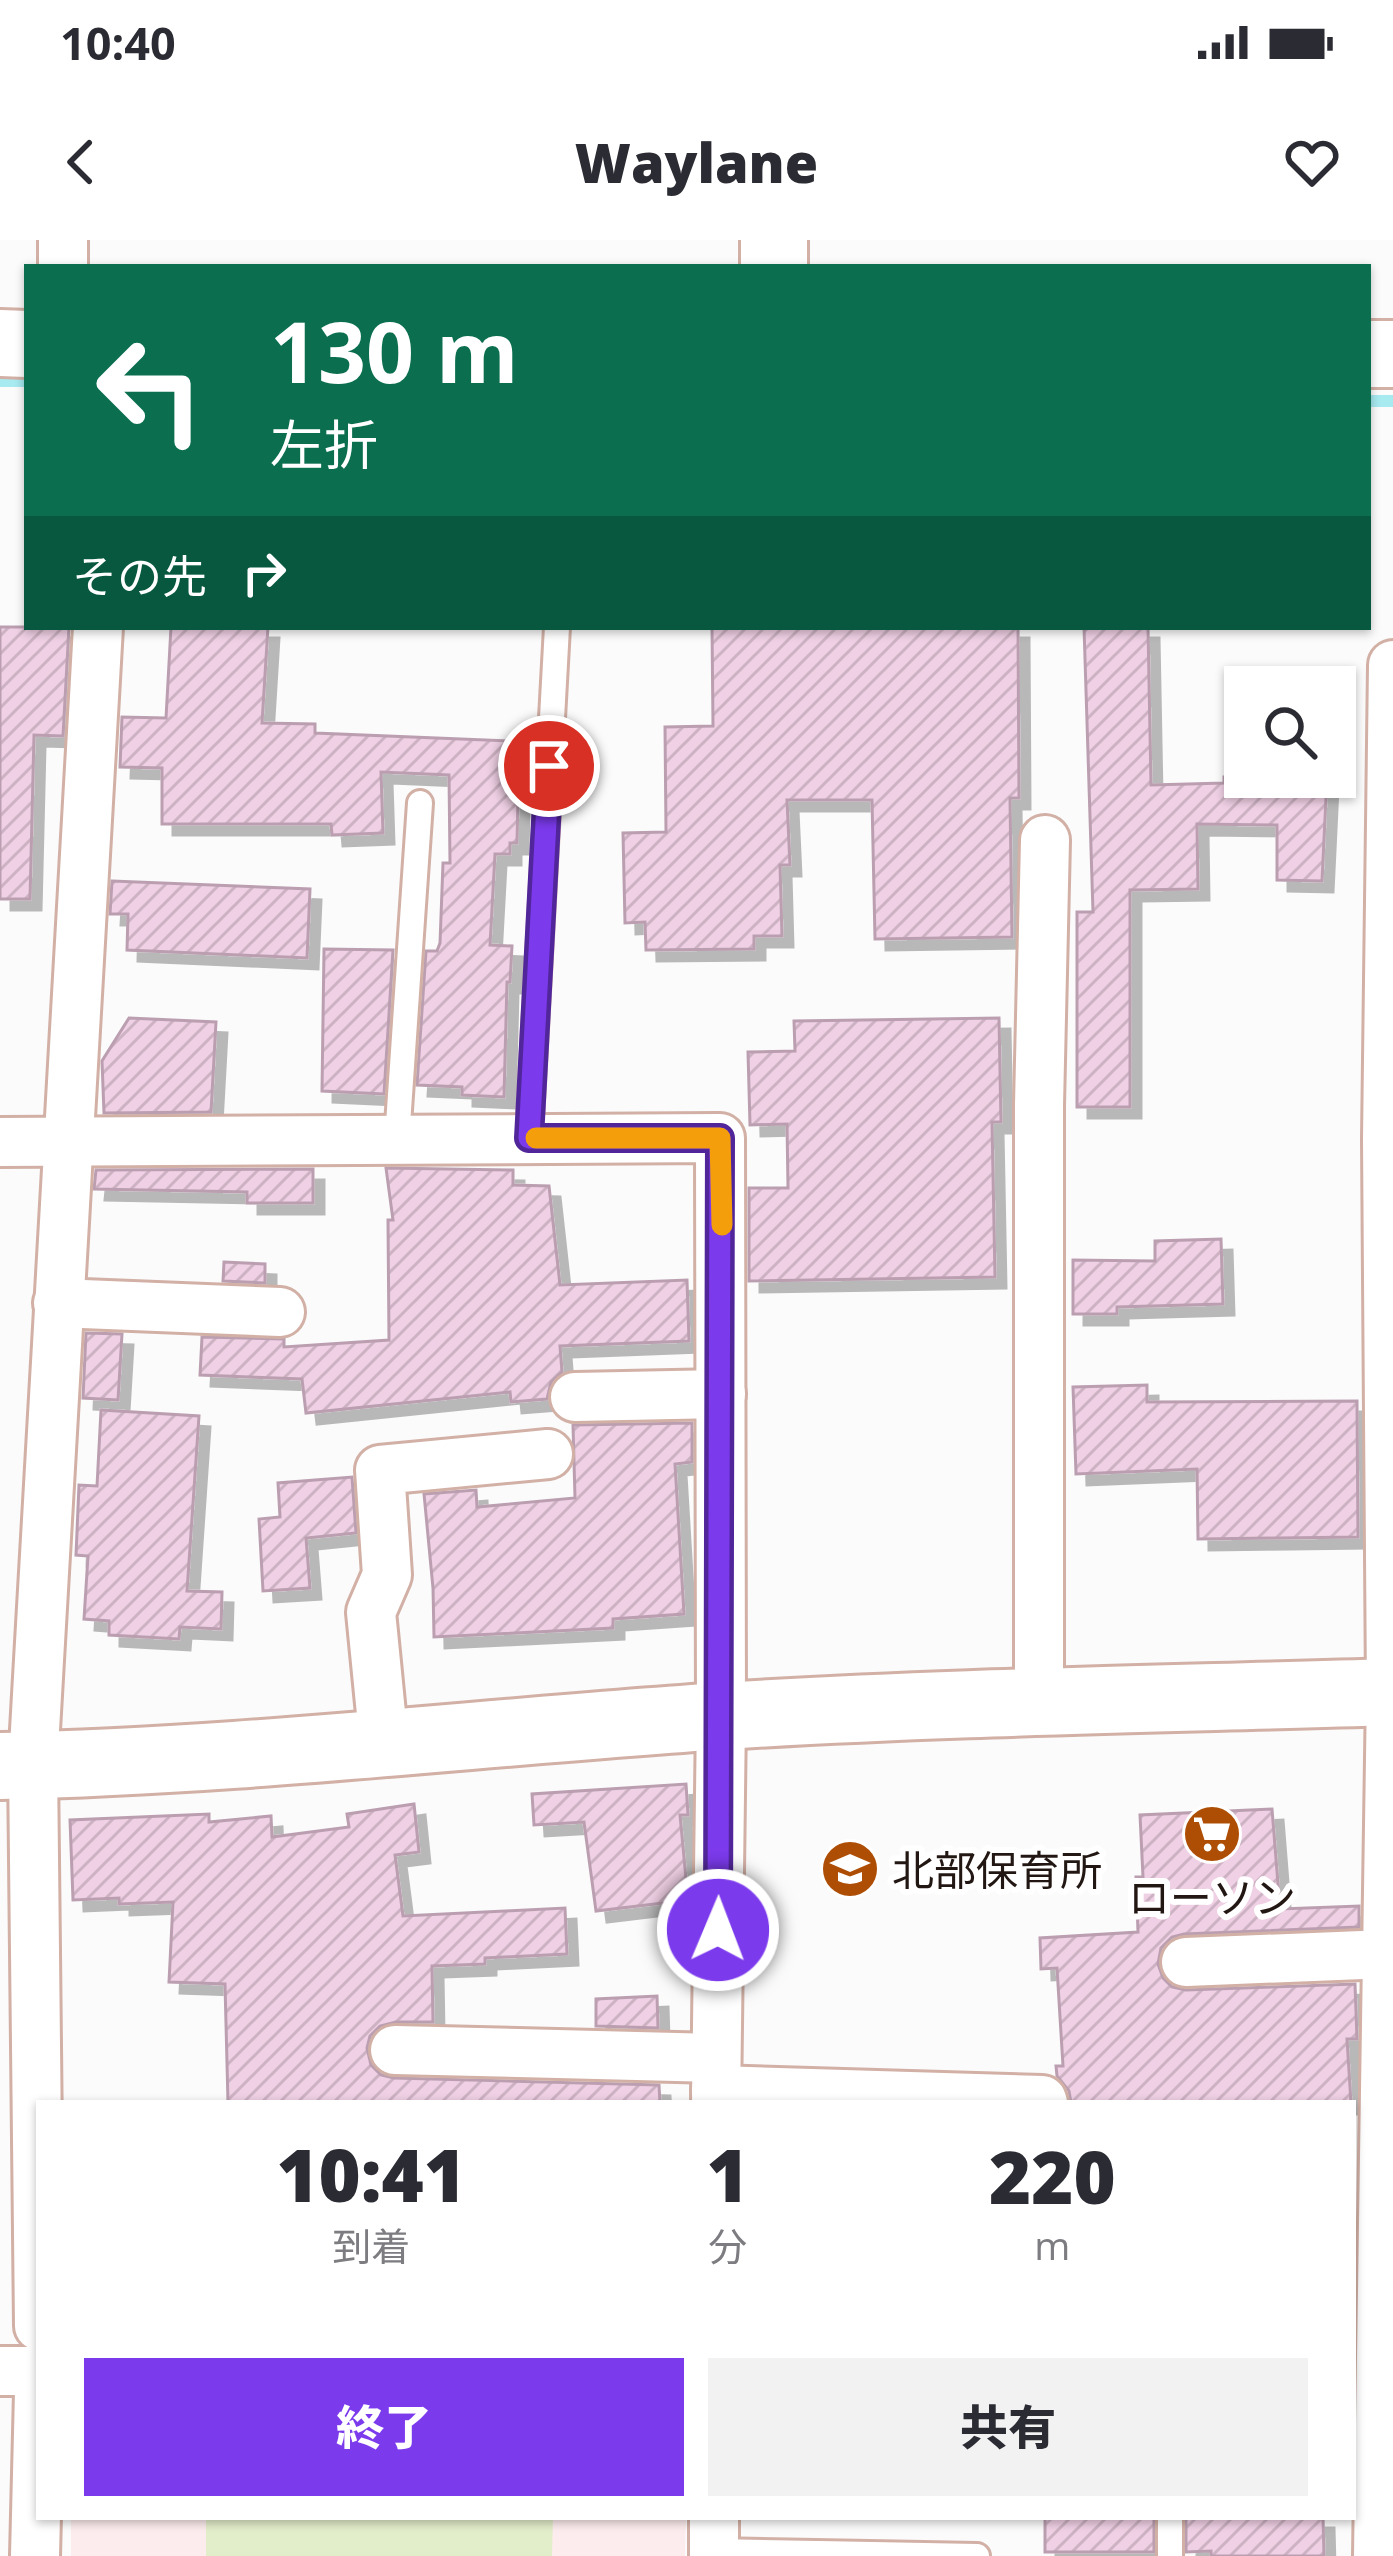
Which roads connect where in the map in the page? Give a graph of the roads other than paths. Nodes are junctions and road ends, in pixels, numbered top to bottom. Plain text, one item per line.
1 (98, 630) edge
2 (556, 630) edge
3 (1393, 664) edge
4 (1392, 754) edge
5 (420, 802) dead end
6 (1045, 840) dead end
7 (529, 1138) junction
8 (397, 1139) junction
9 (1390, 1139) edge
10 (68, 1140) junction
11 (0, 1142) edge
12 (58, 1303) junction
13 (280, 1312) dead end
14 (721, 1394) junction
15 (575, 1397) dead end
16 (548, 1454) dead end
17 (1392, 1692) edge
18 (1040, 1700) junction
19 (721, 1717) junction
20 (384, 1744) junction
21 (16, 1766) edge
22 (1388, 1954) junction
23 (1186, 1961) dead end
24 (395, 2050) dead end
25 (716, 2084) edge
26 (1042, 2100) edge
27 (1377, 2151) edge
28 (36, 2253) edge
29 (0, 2371) edge
30 (36, 2371) edge
31 (1367, 2390) edge
32 (36, 2515) edge
33 (1170, 2520) edge
34 (714, 2541) edge
35 (35, 2556) edge
36 (977, 2556) edge
37 (1170, 2556) edge
38 (1378, 2556) edge

1 - 10 street
2 - 7 lane
3 - 4 street
4 - 9 street
5 - 8 lane
6 - 18 street
7 - 8 street
7 - 14 street
8 - 10 street
9 - 17 street
10 - 11 street
10 - 12 street
12 - 13 street
12 - 21 street
14 - 15 street
14 - 19 street
16 - 20 street
17 - 18 street
17 - 22 street
18 - 19 street
19 - 20 street
19 - 25 street
20 - 21 street
21 - 28 street
22 - 23 street
22 - 27 street
24 - 25 street
25 - 26 street
27 - 31 street
29 - 30 street
31 - 38 street
32 - 35 street
33 - 37 lane
34 - 36 lane

